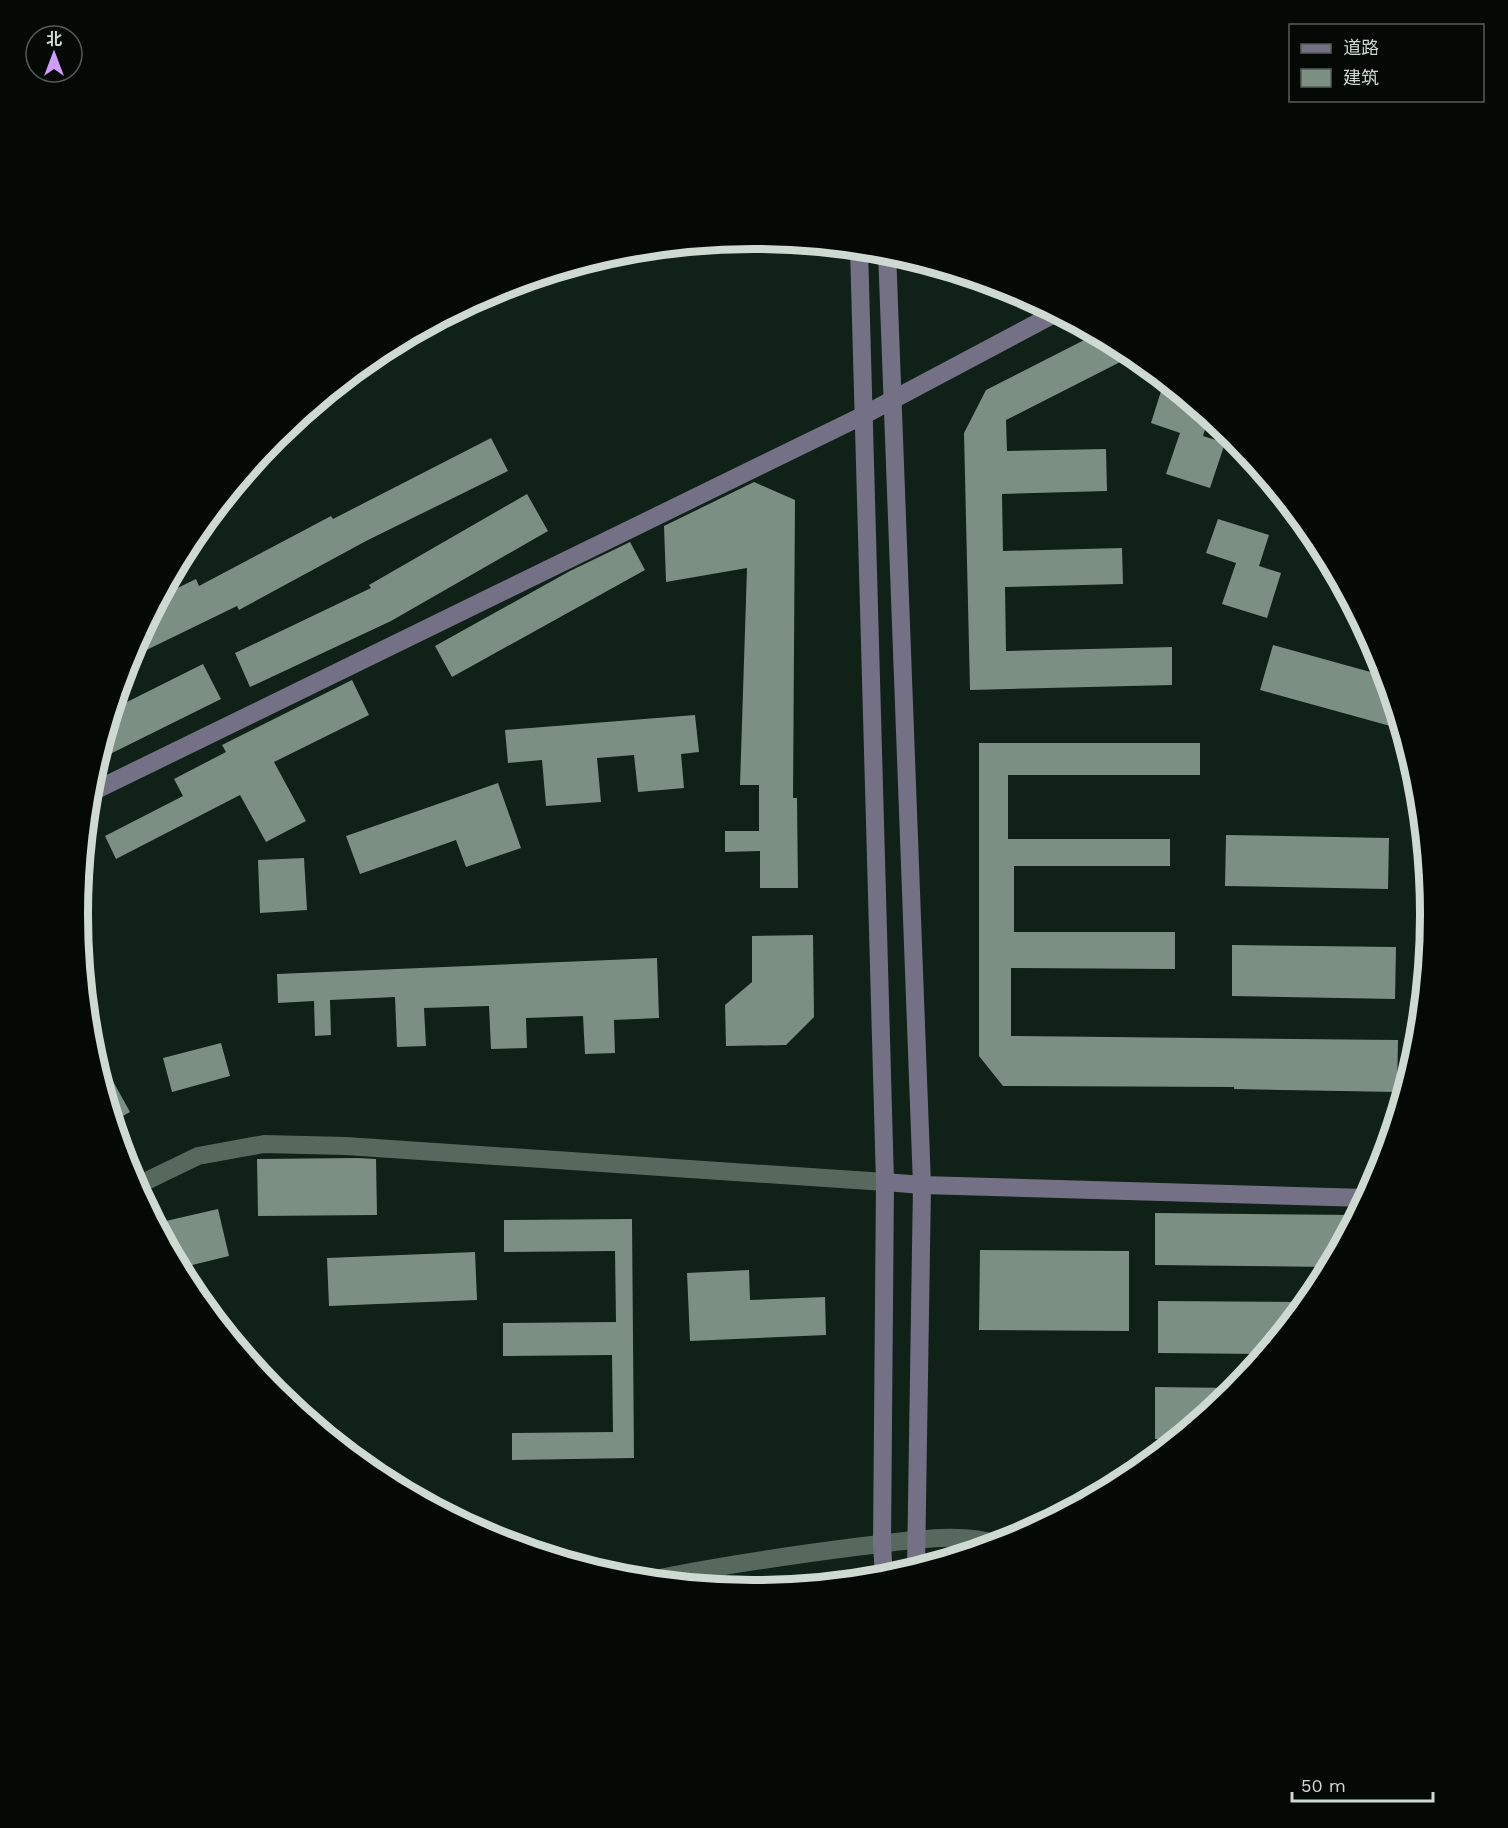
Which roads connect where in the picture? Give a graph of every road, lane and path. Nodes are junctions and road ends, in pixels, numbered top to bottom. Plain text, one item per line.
1 (859, 257) edge
2 (887, 262) edge
3 (1048, 317) edge
4 (892, 399) junction
5 (864, 415) junction
6 (100, 788) edge
7 (145, 1182) edge
8 (885, 1182) junction
9 (922, 1185) junction
10 (1356, 1198) edge
11 (917, 1539) junction
12 (979, 1540) edge
13 (882, 1544) junction
14 (916, 1559) edge
15 (883, 1567) edge
16 (674, 1575) edge

1 - 5 main road
2 - 4 main road
3 - 4 main road
4 - 5 main road
4 - 9 main road
5 - 6 main road
5 - 8 main road
7 - 8 street
8 - 9 main road
8 - 13 main road
9 - 10 main road
9 - 11 main road
11 - 12 street
11 - 13 street
11 - 14 main road
13 - 15 main road
13 - 16 street

